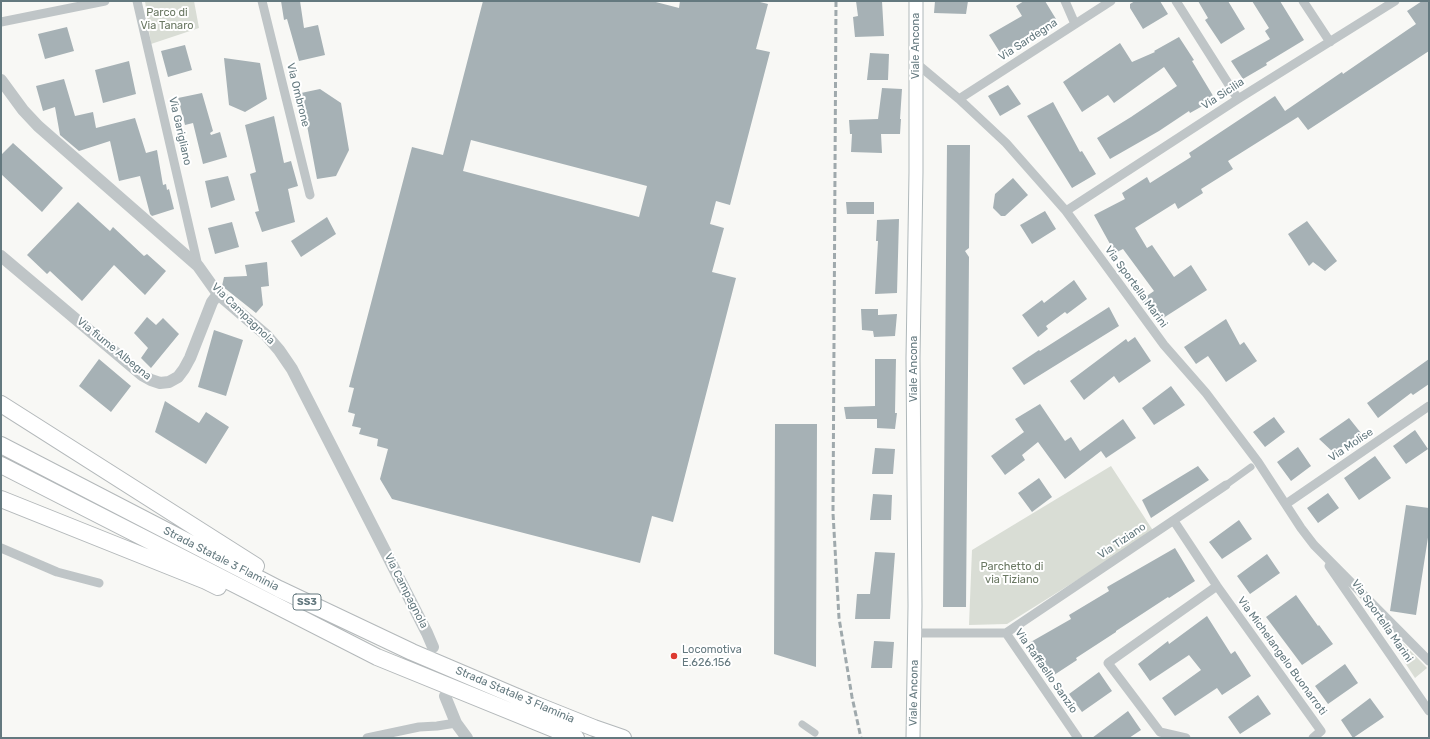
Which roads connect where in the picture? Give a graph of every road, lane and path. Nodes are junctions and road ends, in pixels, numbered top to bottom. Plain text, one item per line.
1 (105, 1) edge
2 (137, 1) edge
3 (262, 1) edge
4 (916, 1) edge
5 (1065, 1) edge
6 (1111, 1) edge
7 (1176, 1) edge
8 (1303, 1) edge
9 (1395, 1) edge
10 (1, 22) edge
11 (1075, 24) junction
12 (1330, 42) junction
13 (916, 62) junction
14 (1, 80) edge
15 (958, 99) junction
16 (1238, 99) junction
17 (310, 195) dead end
18 (1066, 211) junction
19 (1, 256) edge
20 (198, 266) junction
21 (218, 294) junction
22 (1, 404) edge
23 (1429, 406) edge
24 (1, 444) edge
25 (1, 465) edge
26 (1251, 467) dead end
27 (1226, 485) joint
28 (1, 499) edge
29 (1286, 504) junction
30 (1174, 521) junction
31 (1314, 545) junction
32 (1, 548) edge
33 (99, 583) dead end
34 (1217, 586) junction
35 (368, 631) junction
36 (914, 633) junction
37 (1006, 633) junction
38 (433, 647) dead end
39 (377, 657) junction
40 (1429, 662) edge
41 (445, 696) dead end
42 (1429, 711) edge
43 (456, 723) junction
44 (802, 724) dead end
45 (815, 733) dead end
46 (367, 738) edge
47 (467, 738) edge
48 (576, 738) edge
49 (623, 738) edge
50 (913, 738) edge
51 (1078, 738) edge
52 (1186, 738) edge
53 (1313, 738) edge

1 - 10 street
2 - 20 street, Via Garigliano
3 - 17 street, Via Ombrone
4 - 13 main road, Viale Ancona
5 - 11 street
6 - 11 street, Via Sardegna
7 - 16 street
8 - 12 street
9 - 12 street, Via Sicilia
11 - 15 street, Via Sardegna
12 - 16 street, Via Sicilia
13 - 15 street, Via Sportella Marini
13 - 36 main road, Viale Ancona
14 - 20 street, Via Campagnola
15 - 18 street, Via Sportella Marini
16 - 18 street, Via Sicilia
18 - 29 street, Via Sportella Marini
19 - 21 street, Via fiume Albegna
20 - 21 street, Via Campagnola
21 - 38 street, Via Campagnola
22 - 35 highway
23 - 29 street, Via Molise
24 - 35 highway, Strada Statale 3 Flaminia / SS3
25 - 39 highway, Strada Statale 3 Flaminia / SS3
26 - 27 street, Via Tiziano
27 - 30 street, Via Tiziano
28 - 39 highway
29 - 31 street, Via Sportella Marini
30 - 34 street, Via Michelangelo Buonarroti
30 - 37 street, Via Tiziano
31 - 40 street, Via Sportella Marini
31 - 42 street, Via Sportella Marini
32 - 33 street
34 - 52 street
34 - 53 street, Via Michelangelo Buonarroti
35 - 49 highway, Strada Statale 3 Flaminia / SS3
36 - 37 street, Via Raffaello Sanzio
36 - 50 main road, Viale Ancona
37 - 51 street, Via Raffaello Sanzio
39 - 48 highway, Strada Statale 3 Flaminia / SS3
41 - 43 street
43 - 46 street
43 - 47 street
44 - 45 street

